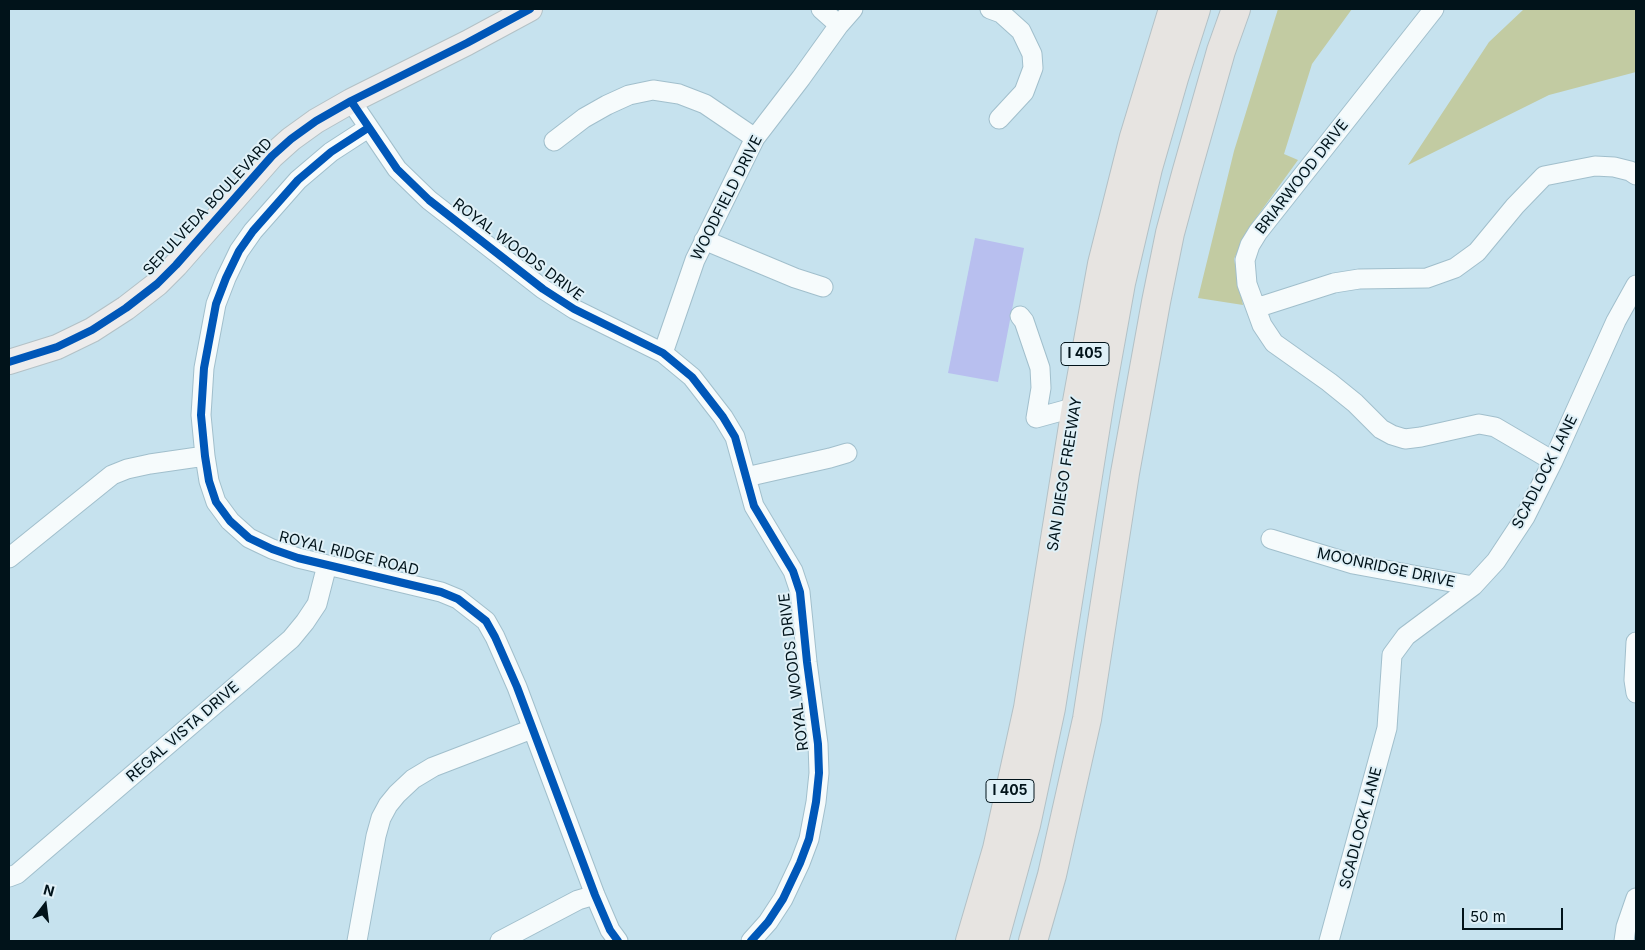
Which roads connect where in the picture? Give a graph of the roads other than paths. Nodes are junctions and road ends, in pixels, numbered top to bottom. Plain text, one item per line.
1 (530, 9) edge
2 (821, 9) edge
3 (853, 9) edge
4 (990, 9) edge
5 (1163, 9) edge
6 (1173, 9) edge
7 (1196, 9) edge
8 (1218, 9) edge
9 (1236, 9) edge
10 (1434, 9) edge
11 (839, 25) junction
12 (1152, 74) junction
13 (351, 101) junction
14 (999, 119) dead end
15 (368, 128) junction
16 (755, 138) junction
17 (554, 141) dead end
18 (1636, 175) edge
19 (704, 240) junction
20 (1636, 285) edge
21 (823, 287) dead end
22 (1256, 308) junction
23 (1020, 316) dead end
24 (663, 353) junction
25 (9, 362) edge
26 (1141, 383) junction
27 (1076, 407) junction
28 (848, 453) dead end
29 (205, 456) junction
30 (1553, 461) junction
31 (746, 477) junction
32 (1271, 540) dead end
33 (9, 558) edge
34 (327, 565) junction
35 (1473, 586) junction
36 (1636, 642) edge
37 (1636, 693) edge
38 (532, 729) junction
39 (9, 877) edge
40 (595, 895) junction
41 (1636, 898) edge
42 (357, 941) edge
43 (500, 941) edge
44 (618, 941) edge
45 (751, 941) edge
46 (970, 941) edge
47 (994, 941) edge
48 (1033, 941) edge
49 (1329, 941) edge
50 (1624, 941) edge

1 - 13 main road, SEPULVEDA BOULEVARD
2 - 11 street
3 - 11 street, WOODFIELD DRIVE
4 - 14 street
5 - 12 highway
6 - 12 highway, SAN DIEGO FREEWAY / I 405
7 - 47 highway
8 - 26 highway
9 - 26 highway
10 - 22 street, BRIARWOOD DRIVE
11 - 16 street, WOODFIELD DRIVE
12 - 27 highway, SAN DIEGO FREEWAY / I 405
13 - 15 street, ROYAL WOODS DRIVE
13 - 25 main road, SEPULVEDA BOULEVARD
15 - 24 street, ROYAL WOODS DRIVE
15 - 29 street, ROYAL RIDGE ROAD
16 - 17 street
16 - 19 street, WOODFIELD DRIVE
18 - 22 street
19 - 21 street
19 - 24 street, WOODFIELD DRIVE
20 - 30 street, SCADLOCK LANE
22 - 30 street, BRIARWOOD DRIVE
23 - 27 street
24 - 31 street, ROYAL WOODS DRIVE
26 - 48 highway
27 - 46 highway, SAN DIEGO FREEWAY / I 405
28 - 31 street
29 - 33 street
29 - 34 street, ROYAL RIDGE ROAD
30 - 35 street, SCADLOCK LANE
31 - 45 street, ROYAL WOODS DRIVE
32 - 35 street, MOONRIDGE DRIVE
34 - 38 street, ROYAL RIDGE ROAD
34 - 39 street, REGAL VISTA DRIVE
35 - 49 street, SCADLOCK LANE
36 - 37 street
38 - 40 street, ROYAL RIDGE ROAD
38 - 42 street
40 - 43 street
40 - 44 street, ROYAL RIDGE ROAD
41 - 50 street

